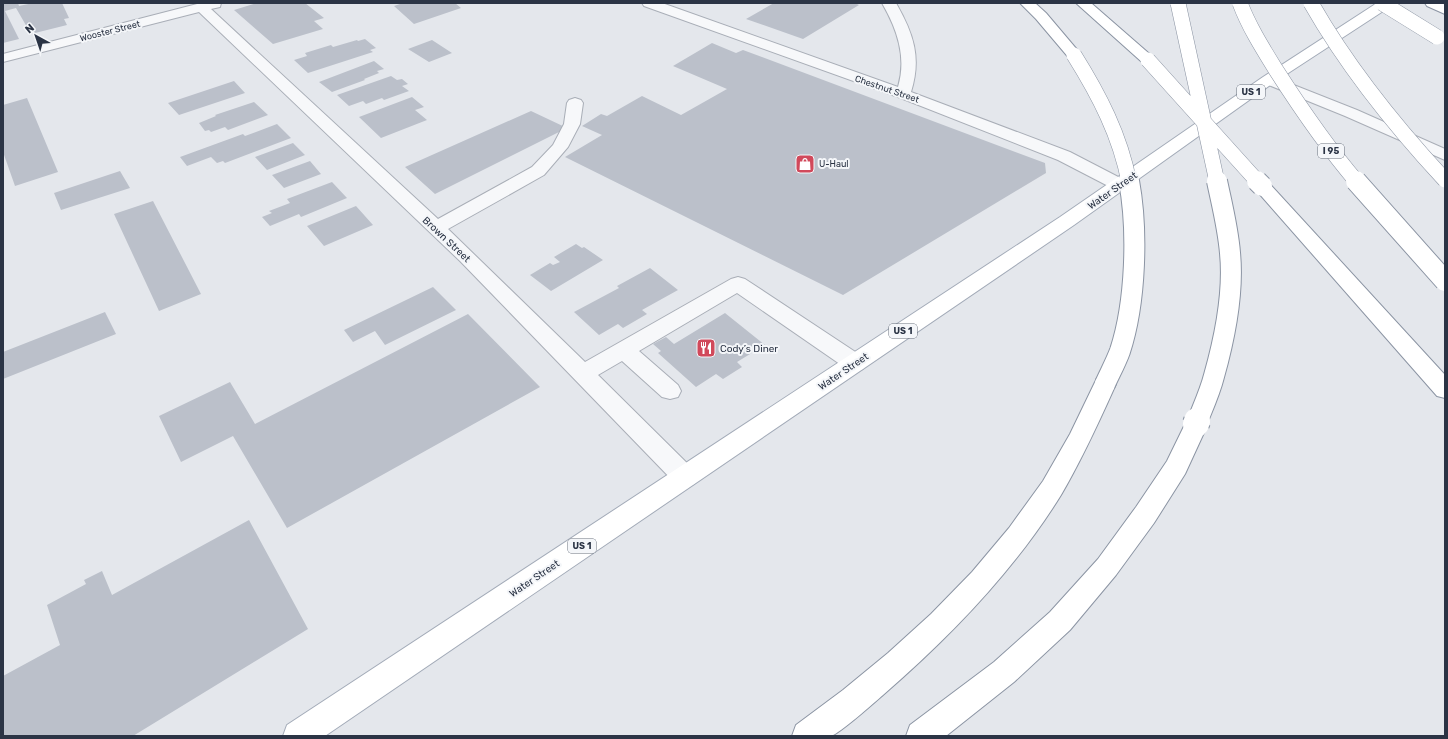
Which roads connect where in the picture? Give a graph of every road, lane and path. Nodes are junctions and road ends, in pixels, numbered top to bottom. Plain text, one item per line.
1 (649, 3) edge
2 (890, 3) edge
3 (1027, 3) edge
4 (1083, 3) edge
5 (1178, 3) edge
6 (1240, 3) edge
7 (1311, 3) edge
8 (1382, 3) edge
9 (1386, 3) edge
10 (1432, 3) edge
11 (209, 5) edge
12 (1445, 10) edge
13 (1441, 40) edge
14 (3, 58) edge
15 (1268, 80) junction
16 (903, 94) junction
17 (575, 103) dead end
18 (1445, 155) edge
19 (1445, 180) edge
20 (1120, 185) junction
21 (436, 228) junction
22 (1445, 282) edge
23 (624, 350) junction
24 (856, 363) junction
25 (583, 373) junction
26 (1445, 390) edge
27 (670, 391) dead end
28 (685, 477) junction
29 (298, 736) edge
30 (807, 736) edge
31 (922, 736) edge

1 - 16 street, Chestnut Street
2 - 16 street
3 - 30 main road, bridge
4 - 26 main road, bridge
5 - 31 main road, bridge
6 - 22 main road, I 95, bridge
7 - 19 main road, bridge
8 - 13 main road, bridge
9 - 15 main road, Water Street / US 1
10 - 12 main road
11 - 14 street, Wooster Street
11 - 21 street, Brown Street
15 - 18 street
15 - 20 main road, Water Street / US 1
16 - 20 street, Chestnut Street
17 - 21 street
20 - 24 main road, Water Street / US 1
21 - 25 street, Brown Street
23 - 24 street
23 - 25 street
23 - 27 street
24 - 28 main road, Water Street / US 1
25 - 28 street, Brown Street
28 - 29 main road, Water Street / US 1

